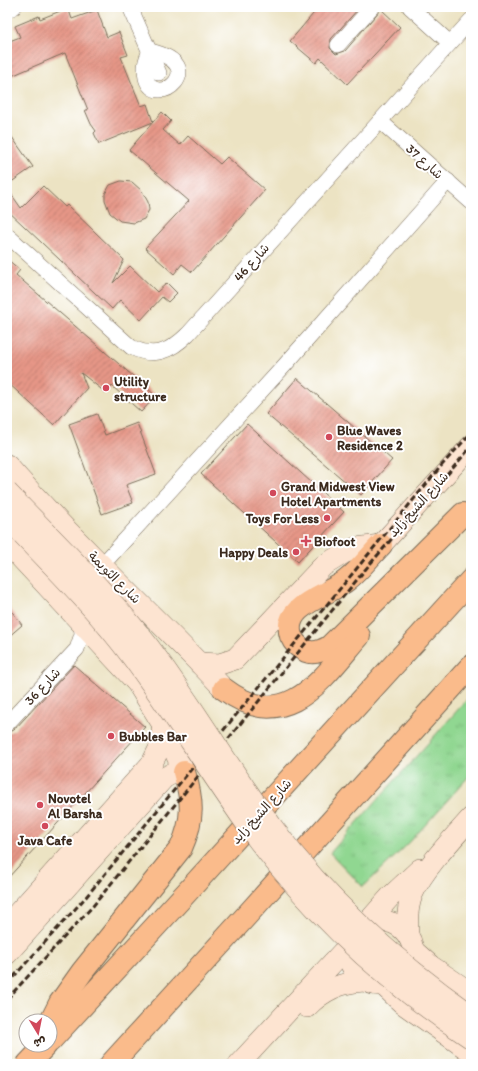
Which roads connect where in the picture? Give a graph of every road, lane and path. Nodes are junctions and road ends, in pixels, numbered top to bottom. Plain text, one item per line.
1 (14, 7) edge
2 (130, 7) edge
3 (372, 7) edge
4 (410, 7) edge
5 (7, 10) edge
6 (471, 20) edge
7 (450, 43) junction
8 (338, 45) dead end
9 (159, 73) dead end
10 (380, 121) junction
11 (448, 181) junction
12 (471, 202) edge
13 (7, 235) edge
14 (471, 446) edge
15 (9, 467) edge
16 (7, 492) edge
17 (7, 496) edge
18 (41, 503) junction
19 (467, 510) edge
20 (7, 517) edge
21 (7, 543) edge
22 (381, 544) junction
23 (103, 564) junction
24 (471, 580) edge
25 (80, 620) junction
26 (103, 645) junction
27 (77, 648) junction
28 (199, 663) junction
29 (471, 666) edge
30 (224, 690) joint
31 (7, 724) edge
32 (163, 725) junction
33 (184, 772) junction
34 (465, 825) edge
35 (366, 924) junction
36 (7, 925) edge
37 (410, 942) junction
38 (349, 946) junction
39 (7, 954) edge
40 (374, 983) junction
41 (471, 992) edge
42 (55, 1013) edge
43 (471, 1015) edge
44 (58, 1031) edge
45 (471, 1038) edge
46 (471, 1052) edge
47 (111, 1064) edge
48 (239, 1064) edge
49 (255, 1064) edge

1 - 5 street
2 - 9 street
3 - 8 street
4 - 7 street
6 - 7 street, شارع 46
7 - 10 street, شارع 46
10 - 11 street, شارع 37
10 - 13 street, شارع 46
11 - 12 street, شارع 37
11 - 23 street
14 - 22 street, شارع الشيخ زايد
15 - 17 street
15 - 18 street, شارع الثويمة
16 - 43 street, bridge
18 - 20 street
18 - 23 street, شارع الثويمة
19 - 22 highway
19 - 30 highway
20 - 45 street, bridge
21 - 25 street
22 - 28 street
23 - 28 street, شارع الثويمة
24 - 44 highway, شارع الشيخ زايد
25 - 26 street
25 - 27 street
26 - 27 street
26 - 32 street
27 - 31 street, شارع 36
28 - 30 street, شارع الثويمة
29 - 47 highway
32 - 33 street
32 - 36 street
33 - 39 street
33 - 42 highway
34 - 35 street
34 - 37 street
35 - 37 street
35 - 38 street
37 - 40 street
37 - 41 street
38 - 40 street
38 - 48 street
40 - 46 street
40 - 49 street

